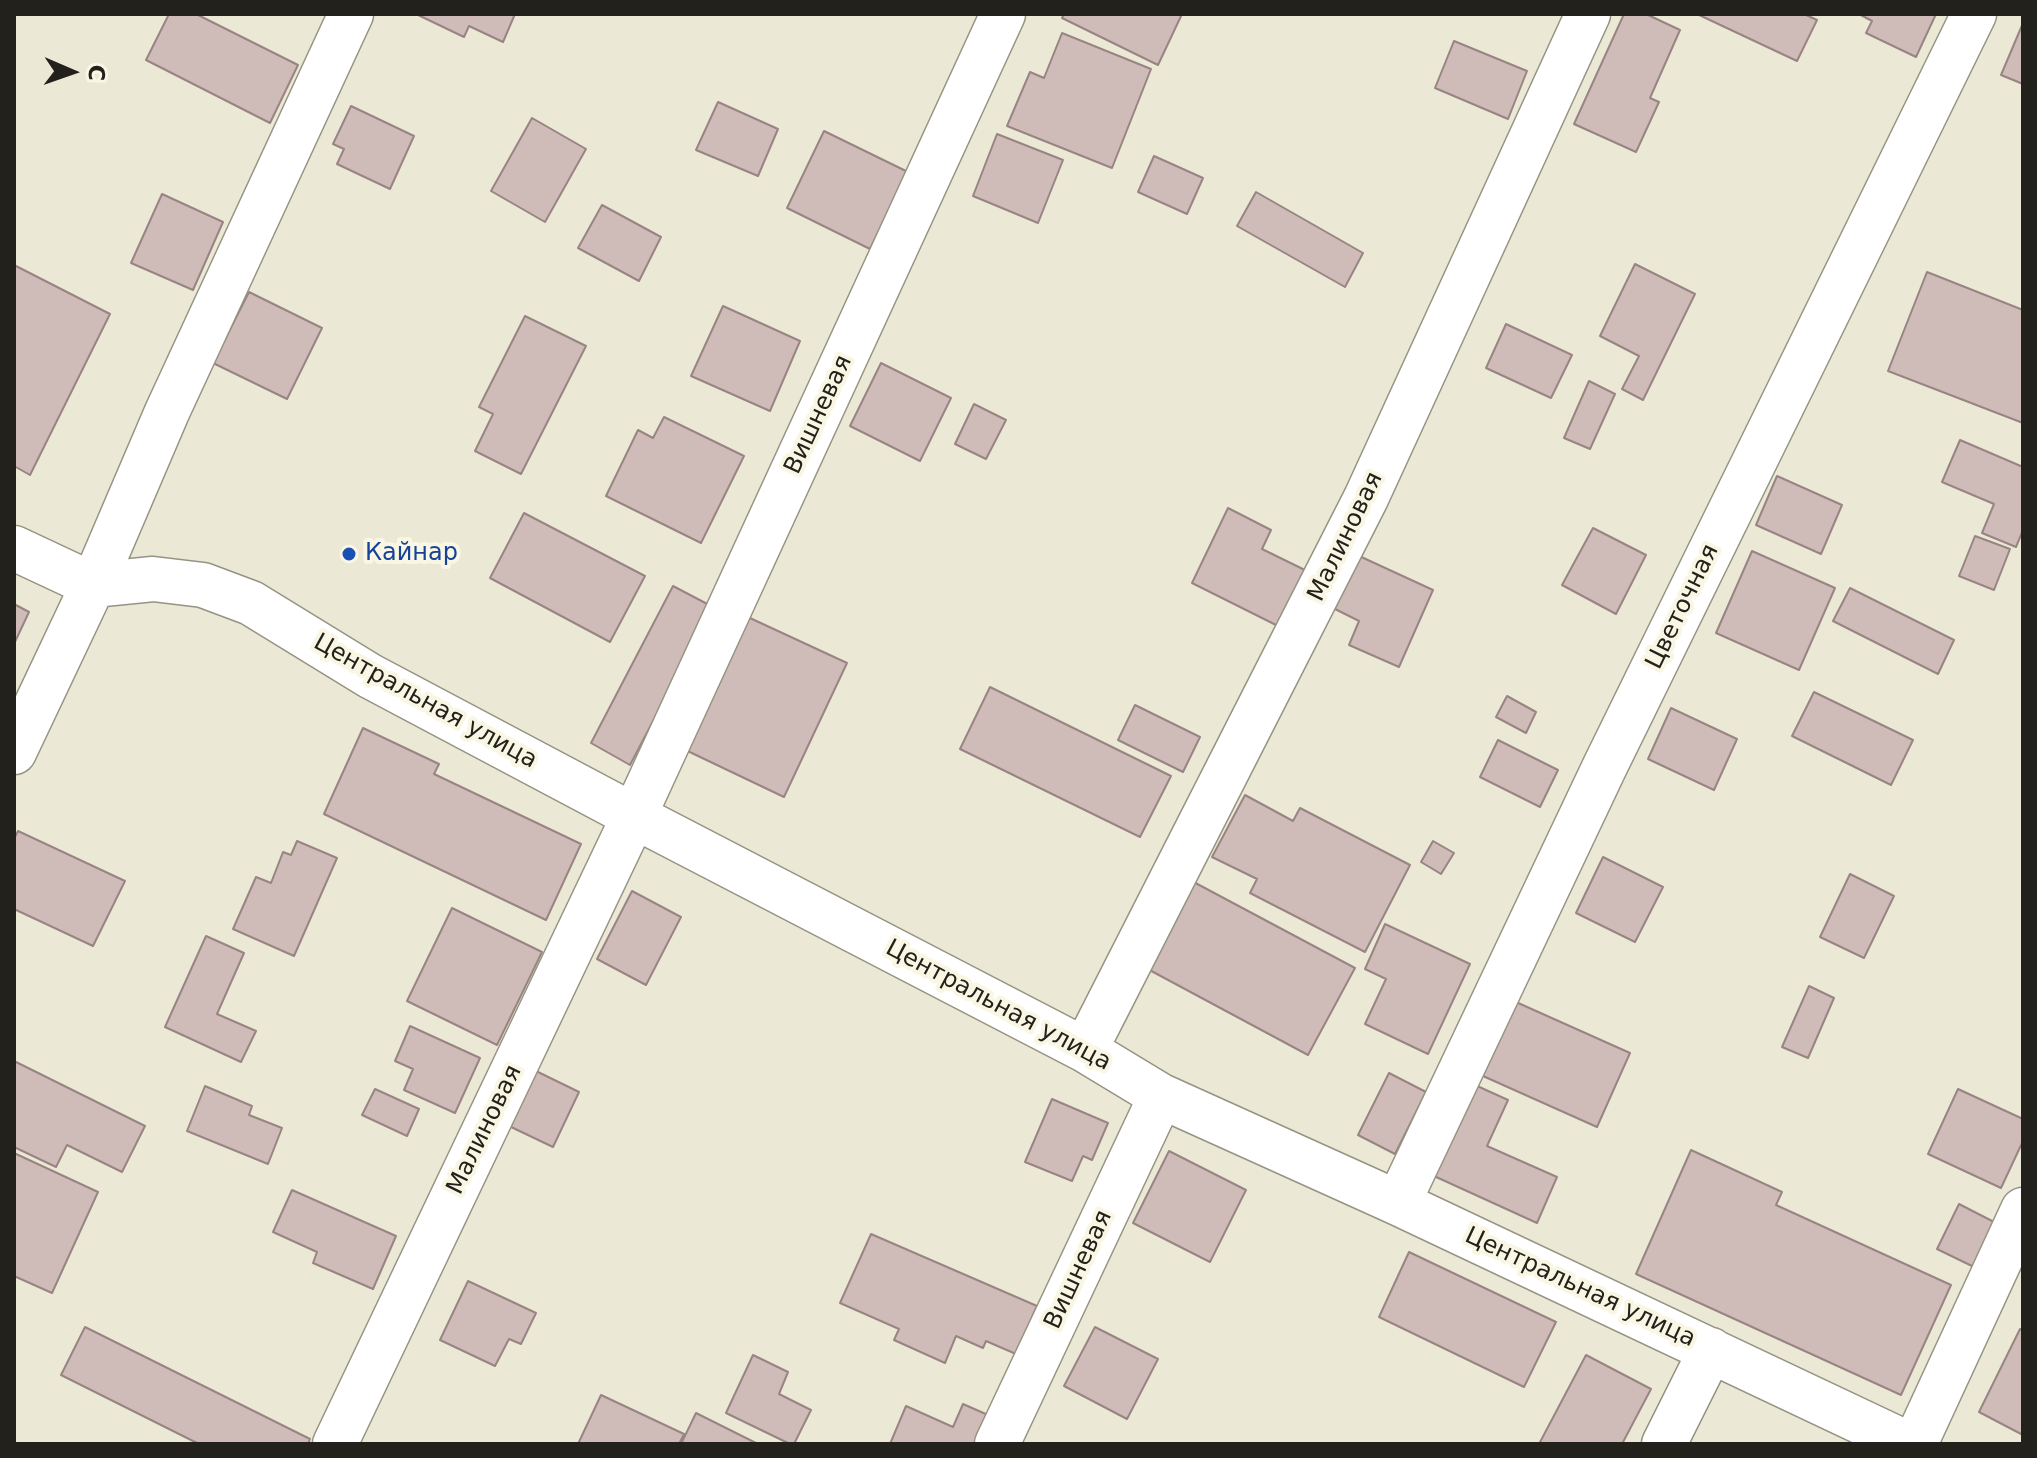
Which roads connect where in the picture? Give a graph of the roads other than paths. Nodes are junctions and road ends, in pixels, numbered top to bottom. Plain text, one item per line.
1 (351, 14) edge
2 (1003, 14) edge
3 (1588, 14) edge
4 (1974, 14) edge
5 (14, 548) edge
6 (93, 585) junction
7 (14, 752) edge
8 (634, 816) junction
9 (1085, 1050) junction
10 (1161, 1096) junction
11 (1398, 1203) junction
12 (2023, 1210) edge
13 (1711, 1350) junction
14 (335, 1444) edge
15 (997, 1444) edge
16 (1664, 1444) edge
17 (1908, 1444) edge
18 (1915, 1444) edge

1 - 6 street
2 - 8 street, Вишневая
3 - 9 street, Малиновая
4 - 11 street, Цветочная
5 - 6 street
6 - 7 street
6 - 8 street, Центральная улица
8 - 9 street, Центральная улица
8 - 14 street, Малиновая
9 - 10 street, Центральная улица
10 - 11 street, Центральная улица
10 - 15 street, Вишневая
11 - 13 street, Центральная улица
12 - 18 street
13 - 16 street
13 - 17 street, Центральная улица

